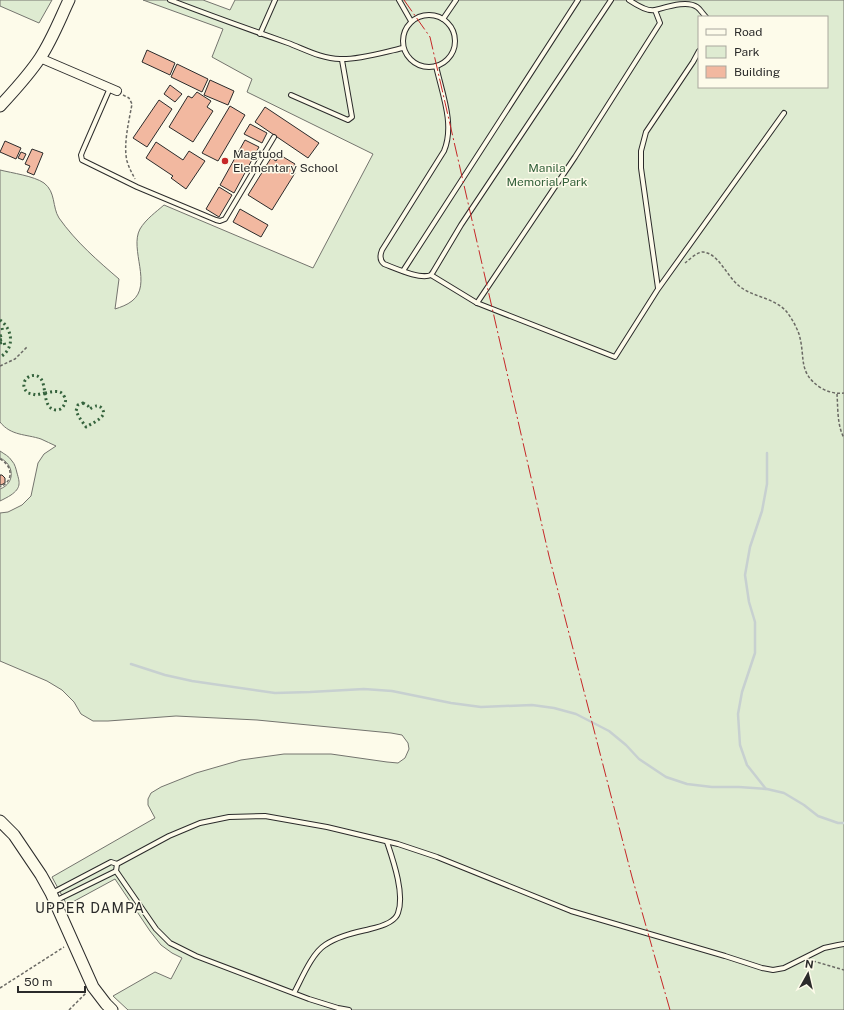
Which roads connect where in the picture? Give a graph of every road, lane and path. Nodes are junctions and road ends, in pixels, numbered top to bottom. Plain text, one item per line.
1 (69, 0) edge
2 (170, 0) edge
3 (275, 0) edge
4 (399, 0) edge
5 (456, 0) edge
6 (578, 0) edge
7 (611, 0) edge
8 (629, 0) edge
9 (656, 10) junction
10 (705, 16) edge
11 (442, 19) junction
12 (412, 21) junction
13 (260, 34) junction
14 (403, 48) junction
15 (698, 52) edge
16 (40, 58) junction
17 (342, 60) junction
18 (436, 66) junction
19 (114, 90) junction
20 (291, 95) dead end
21 (0, 106) edge
22 (784, 113) dead end
23 (274, 137) dead end
24 (137, 186) junction
25 (684, 264) dead end
26 (403, 271) junction
27 (431, 275) junction
28 (658, 289) junction
29 (477, 304) junction
30 (28, 346) dead end
31 (0, 366) edge
32 (844, 393) edge
33 (837, 394) junction
34 (844, 438) edge
35 (0, 459) edge
36 (0, 487) edge
37 (0, 821) edge
38 (387, 842) junction
39 (117, 864) junction
40 (116, 871) junction
41 (53, 897) junction
42 (73, 941) junction
43 (844, 944) edge
44 (804, 959) junction
45 (844, 970) edge
46 (93, 987) junction
47 (0, 988) edge
48 (294, 993) junction
49 (69, 1010) edge
50 (112, 1010) edge
51 (349, 1010) edge

1 - 16 main road
2 - 13 lane
3 - 13 lane
4 - 12 lane
5 - 11 lane
6 - 26 lane
7 - 27 lane
8 - 9 lane
9 - 10 lane
9 - 29 lane
11 - 12 lane
11 - 18 lane
12 - 14 lane
13 - 17 lane
14 - 17 lane
14 - 18 lane
15 - 28 lane
16 - 19 street
16 - 21 main road
17 - 20 lane
18 - 26 lane
19 - 24 path
19 - 24 lane
22 - 28 lane
23 - 24 lane
25 - 33 path
26 - 27 lane
27 - 29 lane
28 - 29 lane
30 - 31 path
32 - 33 path
33 - 34 path
35 - 36 path
37 - 41 main road
38 - 39 lane
38 - 44 lane
38 - 48 lane
39 - 40 lane
39 - 41 lane
40 - 41 lane
40 - 48 lane
41 - 42 main road
42 - 46 main road
42 - 47 path
43 - 44 lane
44 - 45 path
46 - 49 path
46 - 50 main road
48 - 51 lane

